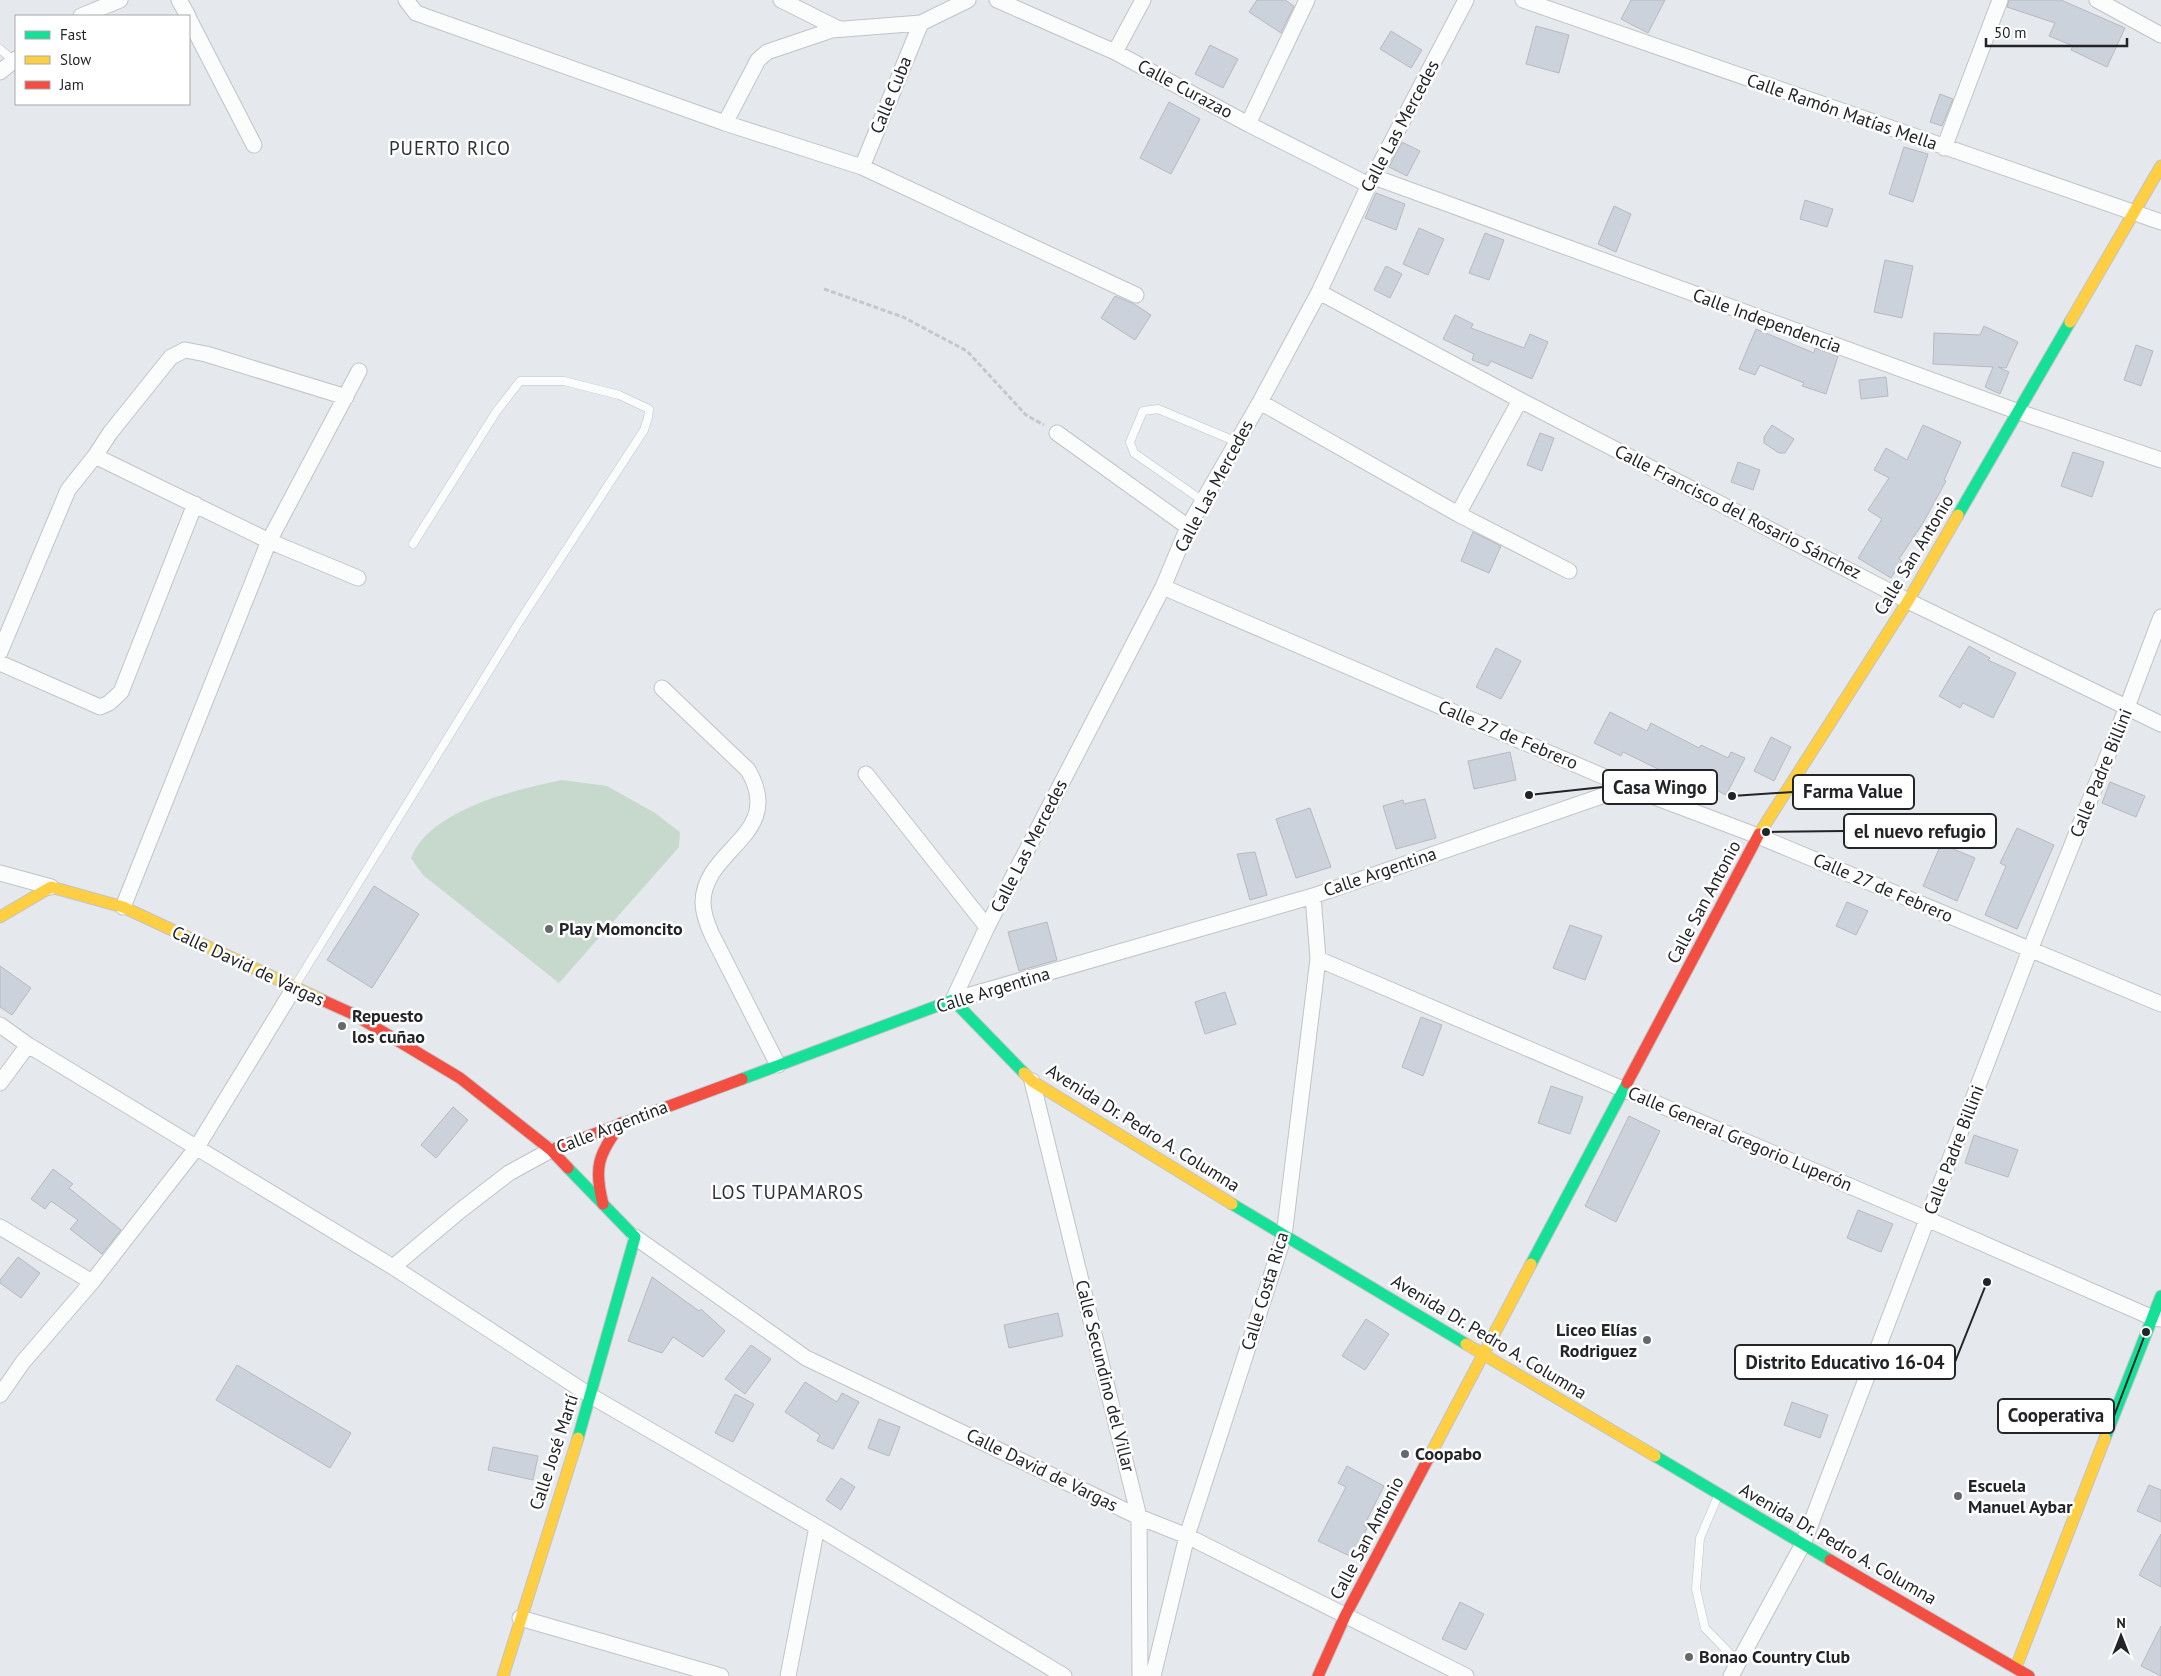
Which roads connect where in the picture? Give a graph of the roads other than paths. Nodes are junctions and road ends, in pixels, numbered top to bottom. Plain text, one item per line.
1 (120, 0) edge
2 (179, 0) edge
3 (406, 0) edge
4 (781, 0) edge
5 (968, 0) edge
6 (998, 0) edge
7 (1143, 0) edge
8 (1307, 0) edge
9 (1466, 0) edge
10 (1524, 0) edge
11 (2000, 0) edge
12 (2097, 0) edge
13 (83, 15) edge
14 (187, 15) edge
15 (190, 21) edge
16 (921, 23) junction
17 (839, 29) junction
18 (2161, 35) edge
19 (0, 49) edge
20 (1115, 52) junction
21 (15, 60) edge
22 (0, 72) edge
23 (725, 123) junction
24 (1248, 124) junction
25 (254, 145) dead end
26 (1944, 148) junction
27 (2161, 166) edge
28 (862, 167) junction
29 (1371, 181) junction
30 (2135, 212) junction
31 (2161, 222) edge
32 (1319, 292) junction
33 (1136, 295) dead end
34 (359, 371) dead end
35 (346, 397) junction
36 (1520, 400) junction
37 (1260, 402) junction
38 (2019, 412) junction
39 (1057, 433) road end
40 (1237, 442) junction
41 (95, 456) junction
42 (2161, 460) edge
43 (1203, 501) junction
44 (195, 504) junction
45 (1458, 514) junction
46 (1188, 527) junction
47 (269, 541) junction
48 (414, 544) dead end
49 (1569, 571) dead end
50 (358, 578) dead end
51 (1163, 587) junction
52 (1908, 601) junction
53 (2161, 617) edge
54 (0, 652) edge
55 (0, 663) edge
56 (662, 688) dead end
57 (2127, 707) junction
58 (2161, 724) edge
59 (866, 774) dead end
60 (1628, 787) junction
61 (1758, 836) junction
62 (0, 874) edge
63 (51, 887) junction
64 (1313, 896) junction
65 (123, 907) junction
66 (0, 917) edge
67 (987, 927) junction
68 (2030, 950) junction
69 (1318, 960) junction
70 (294, 988) junction
71 (953, 1000) junction
72 (2161, 1004) edge
73 (0, 1025) edge
74 (28, 1045) junction
75 (778, 1065) junction
76 (1032, 1081) junction
77 (0, 1083) edge
78 (1624, 1090) junction
79 (621, 1123) junction
80 (197, 1147) junction
81 (551, 1150) junction
82 (603, 1204) junction
83 (1927, 1219) junction
84 (0, 1227) edge
85 (1284, 1236) junction
86 (635, 1237) junction
87 (393, 1267) junction
88 (92, 1282) junction
89 (2161, 1296) edge
90 (2157, 1319) edge
91 (1483, 1354) junction
92 (0, 1395) edge
93 (591, 1396) junction
94 (1718, 1494) junction
95 (1139, 1517) junction
96 (817, 1527) junction
97 (1187, 1536) junction
98 (1803, 1544) junction
99 (1346, 1616) junction
100 (520, 1618) junction
101 (1735, 1670) edge
102 (2013, 1672) edge
103 (1062, 1675) edge
104 (503, 1676) edge
105 (721, 1676) edge
106 (788, 1676) edge
107 (1140, 1676) edge
108 (1152, 1676) edge
109 (1318, 1676) edge
110 (1466, 1676) edge
111 (2029, 1676) edge

1 - 13 street
2 - 14 street
3 - 23 street
4 - 17 street
5 - 16 street
6 - 20 street, Calle Curazao
7 - 20 street
8 - 24 street
9 - 29 street, Calle Las Mercedes
10 - 26 street, Calle Ramón Matías Mella
11 - 26 street
12 - 18 street
15 - 25 street
16 - 17 street
16 - 28 street, Calle Cuba
17 - 23 street
19 - 21 lane
20 - 24 street, Calle Curazao
21 - 22 street
23 - 28 street
24 - 29 street, Calle Curazao
26 - 30 street, Calle Ramón Matías Mella
27 - 30 main road, Calle San Antonio
28 - 33 street
29 - 32 street, Calle Las Mercedes
29 - 38 street, Calle Independencia
30 - 31 street, Calle Ramón Matías Mella
30 - 38 main road, Calle San Antonio
32 - 36 street, Calle Francisco del Rosario Sánchez
32 - 37 street, Calle Las Mercedes
34 - 35 street
35 - 41 street
35 - 47 street
36 - 45 street
36 - 52 street, Calle Francisco del Rosario Sánchez
37 - 40 street, Calle Las Mercedes
37 - 45 street
38 - 42 street, Calle Independencia
38 - 52 main road, Calle San Antonio
39 - 46 street
40 - 43 street, Calle Las Mercedes
40 - 43 lane
41 - 44 street
41 - 54 street
43 - 46 street, Calle Las Mercedes
44 - 47 street
44 - 55 street
45 - 49 street
46 - 51 street, Calle Las Mercedes
47 - 50 street
47 - 65 street
48 - 70 lane
51 - 60 street, Calle 27 de Febrero
51 - 67 street, Calle Las Mercedes
52 - 57 street, Calle Francisco del Rosario Sánchez
52 - 61 main road, Calle San Antonio
53 - 57 street, Calle Padre Billini
56 - 75 street
57 - 58 street, Calle Francisco del Rosario Sánchez
57 - 68 street, Calle Padre Billini
59 - 67 street
60 - 61 street, Calle 27 de Febrero
60 - 64 street, Calle Argentina
61 - 68 street, Calle 27 de Febrero
61 - 78 main road, Calle San Antonio
62 - 63 street, Calle David de Vargas
63 - 65 main road, Calle David de Vargas
63 - 66 main road
64 - 69 street, Calle Costa Rica
64 - 71 street, Calle Argentina
65 - 70 main road, Calle David de Vargas
67 - 71 street, Calle Las Mercedes
68 - 72 street, Calle 27 de Febrero
68 - 83 street, Calle Padre Billini
69 - 78 street, Calle General Gregorio Luperón
69 - 85 street, Calle Costa Rica
70 - 80 street
70 - 81 main road, Calle David de Vargas
71 - 75 main road, Calle Argentina
71 - 76 main road, Avenida Dr. Pedro A. Columna
73 - 74 street
74 - 77 street
74 - 80 street
75 - 79 main road, Calle Argentina
76 - 85 main road, Avenida Dr. Pedro A. Columna
76 - 95 street, Calle Secundino del Villar
78 - 83 street, Calle General Gregorio Luperón
78 - 91 main road, Calle San Antonio
79 - 81 main road, Calle Argentina
79 - 82 main road
80 - 87 street
80 - 88 street
81 - 82 main road, Calle David de Vargas
81 - 87 street, Calle Argentina
82 - 86 main road, Calle David de Vargas
83 - 90 street, Calle General Gregorio Luperón
83 - 98 street, Calle Padre Billini
84 - 88 street
85 - 91 main road, Avenida Dr. Pedro A. Columna
85 - 97 street, Calle Costa Rica
86 - 93 main road, Calle José Martí
86 - 95 street, Calle David de Vargas
87 - 93 street
88 - 92 street
89 - 90 main road
90 - 102 main road
91 - 94 main road, Avenida Dr. Pedro A. Columna
91 - 99 main road, Calle San Antonio
93 - 96 street
93 - 100 main road, Calle José Martí
94 - 98 main road, Avenida Dr. Pedro A. Columna
94 - 101 lane
95 - 97 street, Calle David de Vargas
95 - 107 street, Calle Secundino del Villar
96 - 103 street
96 - 106 street
97 - 99 street, Calle David de Vargas
97 - 108 street, Calle Costa Rica
98 - 101 street, Calle Padre Billini
98 - 102 main road, Avenida Dr. Pedro A. Columna
99 - 109 main road, Calle San Antonio
99 - 110 street, Calle David de Vargas
100 - 104 main road, Calle José Martí
100 - 105 street
102 - 111 main road, Avenida Dr. Pedro A. Columna

